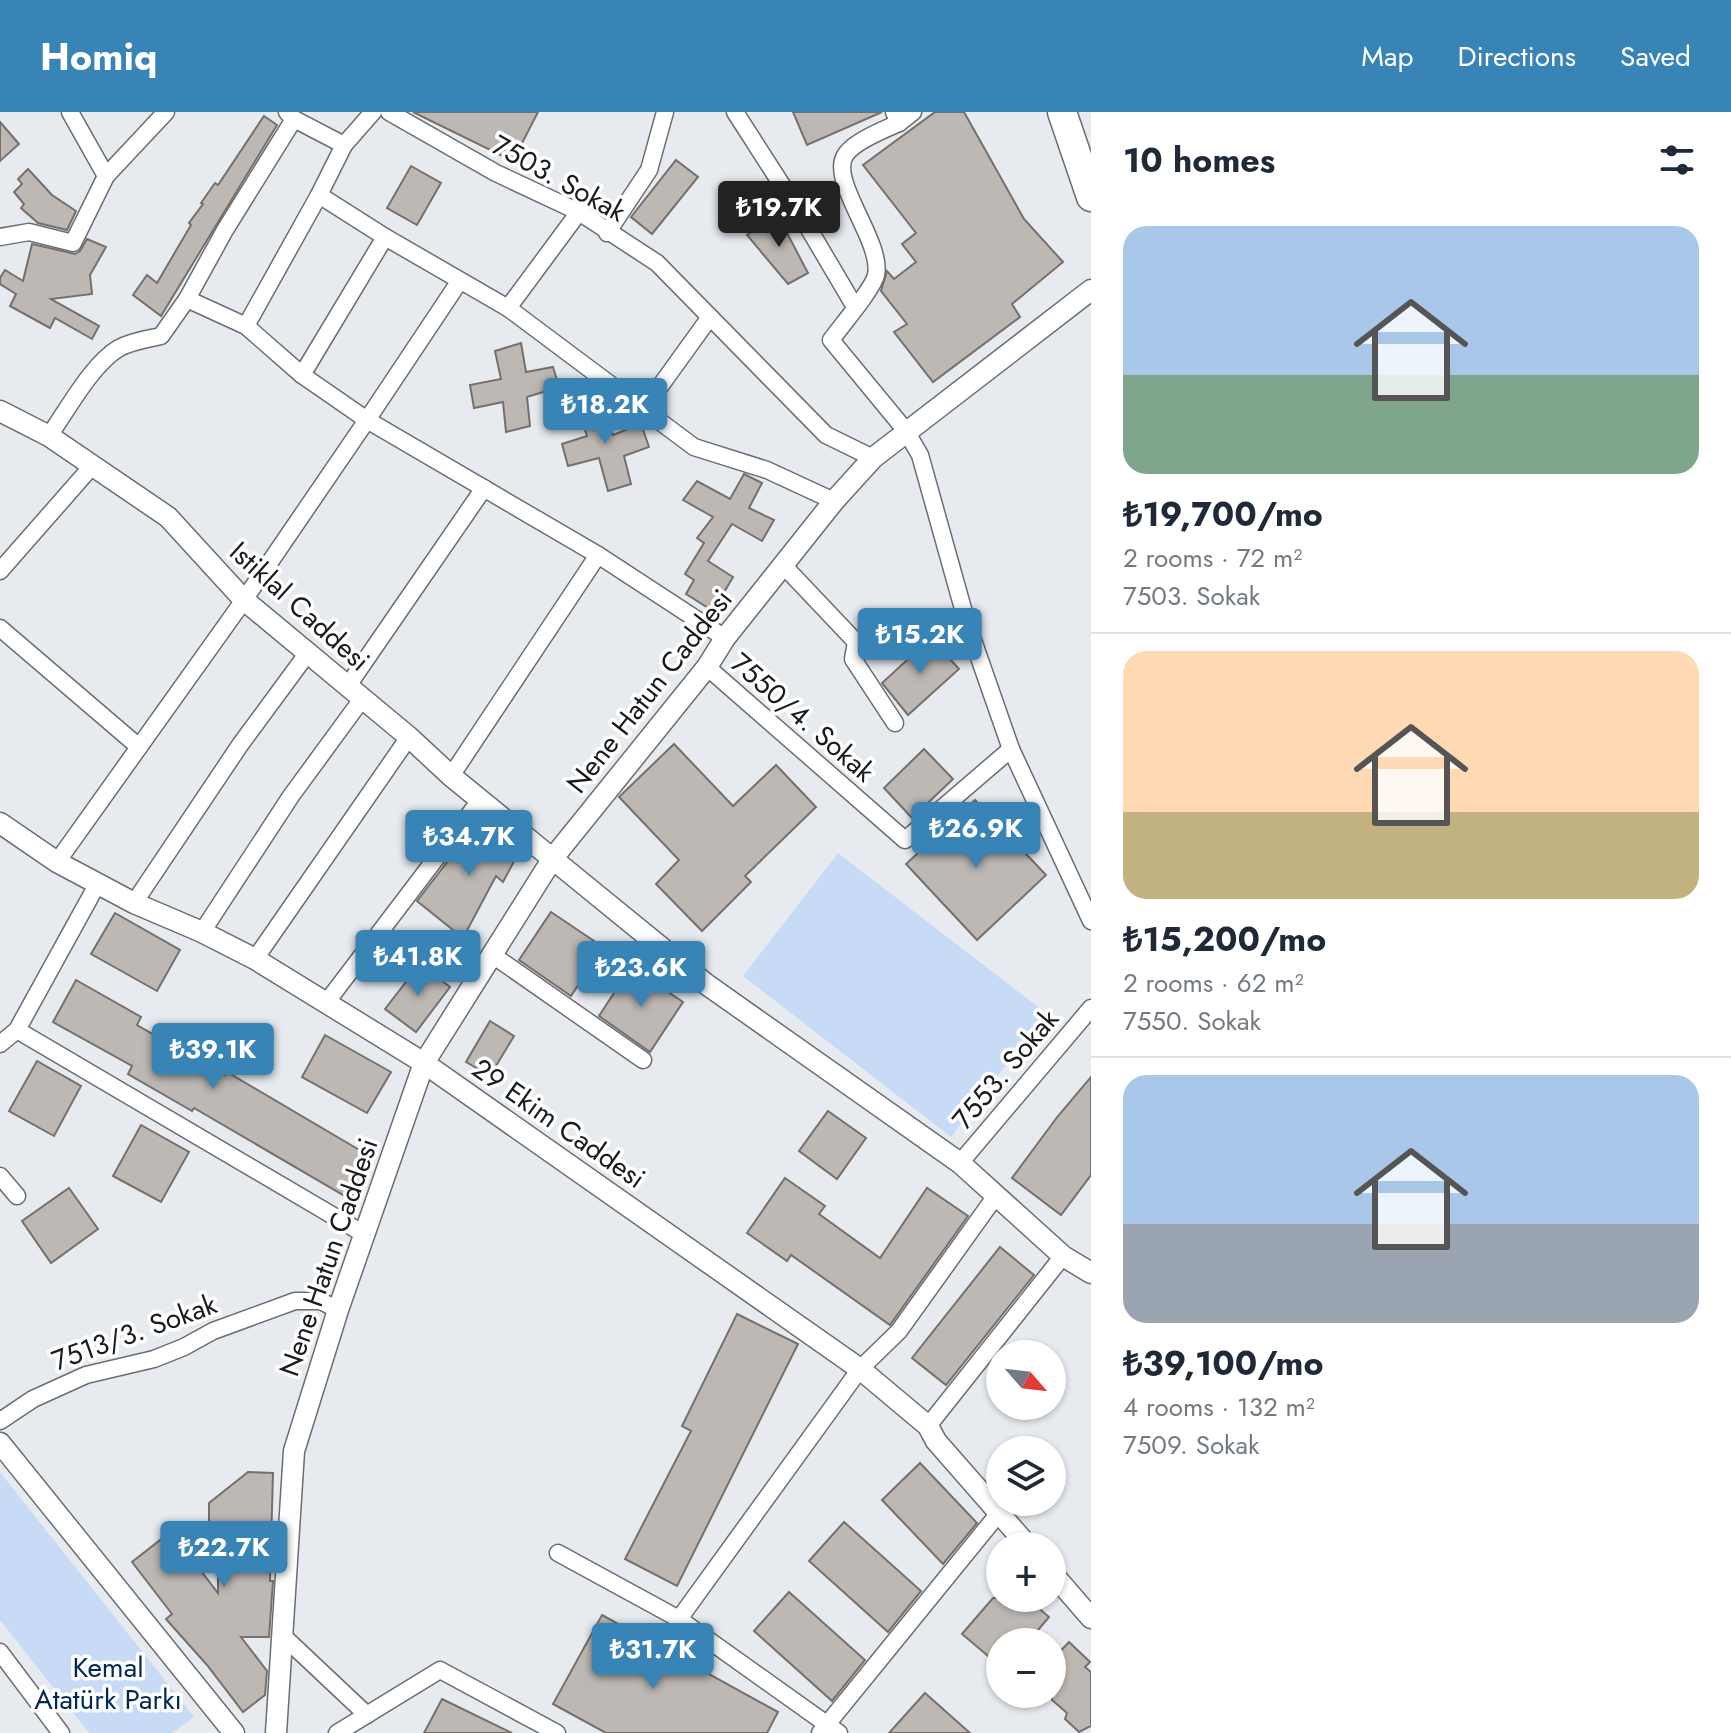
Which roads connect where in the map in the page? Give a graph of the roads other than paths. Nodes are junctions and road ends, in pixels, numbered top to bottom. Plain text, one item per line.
1 (70, 112) edge
2 (166, 112) edge
3 (373, 112) edge
4 (389, 112) edge
5 (665, 112) edge
6 (735, 112) edge
7 (913, 112) edge
8 (1062, 112) edge
9 (291, 116) edge
10 (896, 117) edge
11 (344, 145) junction
12 (106, 176) junction
13 (319, 195) junction
14 (1091, 197) edge
15 (579, 212) junction
16 (607, 233) junction
17 (0, 237) edge
18 (385, 237) junction
19 (459, 282) junction
20 (1091, 290) edge
21 (187, 299) junction
22 (855, 307) junction
23 (508, 308) junction
24 (710, 317) junction
25 (246, 326) junction
26 (302, 375) junction
27 (643, 410) junction
28 (0, 411) edge
29 (367, 420) junction
30 (906, 431) junction
31 (49, 436) junction
32 (873, 458) junction
33 (93, 465) junction
34 (484, 488) junction
35 (834, 501) junction
36 (598, 555) junction
37 (783, 565) junction
38 (0, 571) edge
39 (244, 600) junction
40 (0, 628) edge
41 (725, 638) junction
42 (307, 654) junction
43 (707, 667) junction
44 (354, 693) junction
45 (895, 723) dead end
46 (409, 737) junction
47 (139, 747) junction
48 (1011, 749) junction
49 (451, 776) junction
50 (481, 799) junction
51 (0, 823) edge
52 (553, 858) junction
53 (57, 862) junction
54 (98, 883) junction
55 (134, 903) junction
56 (1090, 918) edge
57 (202, 932) junction
58 (491, 954) junction
59 (255, 959) junction
60 (326, 1003) junction
61 (1091, 1008) edge
62 (17, 1030) junction
63 (0, 1044) edge
64 (643, 1060) dead end
65 (424, 1063) junction
66 (960, 1163) junction
67 (0, 1176) edge
68 (17, 1196) dead end
69 (995, 1197) junction
70 (364, 1234) junction
71 (1063, 1256) junction
72 (1091, 1273) edge
73 (338, 1310) junction
74 (860, 1369) junction
75 (0, 1421) edge
76 (928, 1426) junction
77 (0, 1443) edge
78 (986, 1498) edge
79 (997, 1516) edge
80 (1002, 1516) edge
81 (1016, 1532) edge
82 (558, 1553) dead end
83 (1066, 1589) edge
84 (1091, 1618) edge
85 (679, 1619) junction
86 (282, 1635) junction
87 (0, 1652) edge
88 (367, 1715) junction
89 (829, 1730) edge
90 (61, 1733) edge
91 (234, 1733) edge
92 (276, 1733) edge
93 (337, 1733) edge
94 (557, 1733) edge

1 - 12 street
2 - 12 street
3 - 11 street
4 - 15 street, 7503. Sokak
5 - 16 street
6 - 22 street
7 - 10 street
8 - 14 highway
9 - 11 street
9 - 21 street
10 - 22 street
11 - 13 street
12 - 17 street
13 - 18 street
13 - 25 street
15 - 16 street, 7503. Sokak
15 - 23 street
16 - 24 street, 7503. Sokak
18 - 19 street
18 - 26 street
19 - 23 street
19 - 29 street
20 - 30 street, Nene Hatun Caddesi
21 - 25 street
21 - 31 street
22 - 30 street
23 - 27 street
24 - 27 street
24 - 32 street, 7503. Sokak
25 - 26 street
26 - 29 street
27 - 35 street
28 - 31 street, Istiklal Caddesi
29 - 34 street
29 - 39 street
30 - 32 street, Nene Hatun Caddesi
30 - 48 street
31 - 33 street, Istiklal Caddesi
32 - 35 street, Nene Hatun Caddesi
33 - 38 street
33 - 39 street, Istiklal Caddesi
34 - 36 street
34 - 44 street
35 - 37 street, Nene Hatun Caddesi
36 - 41 street
36 - 49 street
37 - 41 street, Nene Hatun Caddesi
37 - 45 street
39 - 42 street, Istiklal Caddesi
39 - 47 street
40 - 47 street
41 - 43 street, Nene Hatun Caddesi
42 - 44 street, Istiklal Caddesi
42 - 55 street
43 - 48 street, 7550/4. Sokak
43 - 52 street, Nene Hatun Caddesi
44 - 46 street, Istiklal Caddesi
44 - 57 street
46 - 49 street, Istiklal Caddesi
46 - 59 street
47 - 53 street
48 - 56 street
49 - 50 street, Istiklal Caddesi
50 - 52 street, Istiklal Caddesi
50 - 60 street
51 - 53 street, 29 Ekim Caddesi
52 - 58 street, Nene Hatun Caddesi
52 - 66 street, Istiklal Caddesi
53 - 54 street, 29 Ekim Caddesi
54 - 55 street, 29 Ekim Caddesi
54 - 62 street
55 - 57 street, 29 Ekim Caddesi
57 - 59 street, 29 Ekim Caddesi
58 - 64 street
58 - 65 street, Nene Hatun Caddesi
59 - 60 street, 29 Ekim Caddesi
60 - 65 street, 29 Ekim Caddesi
61 - 66 street, 7553. Sokak
62 - 63 street
62 - 70 street
65 - 70 street, Nene Hatun Caddesi
65 - 74 street, 29 Ekim Caddesi
66 - 69 street, Istiklal Caddesi
67 - 68 street
69 - 71 street, Istiklal Caddesi
69 - 74 street
70 - 73 street, Nene Hatun Caddesi
71 - 72 street, Istiklal Caddesi
71 - 76 street
73 - 75 street, 7513/3. Sokak
73 - 86 street, Nene Hatun Caddesi
74 - 76 street, 29 Ekim Caddesi
74 - 85 street
76 - 78 street, 29 Ekim Caddesi
77 - 91 street
79 - 89 street
80 - 81 street, 29 Ekim Caddesi
82 - 85 street
83 - 84 street
85 - 89 street
86 - 88 street
86 - 92 street, Nene Hatun Caddesi
87 - 90 street
88 - 93 street
88 - 94 street

